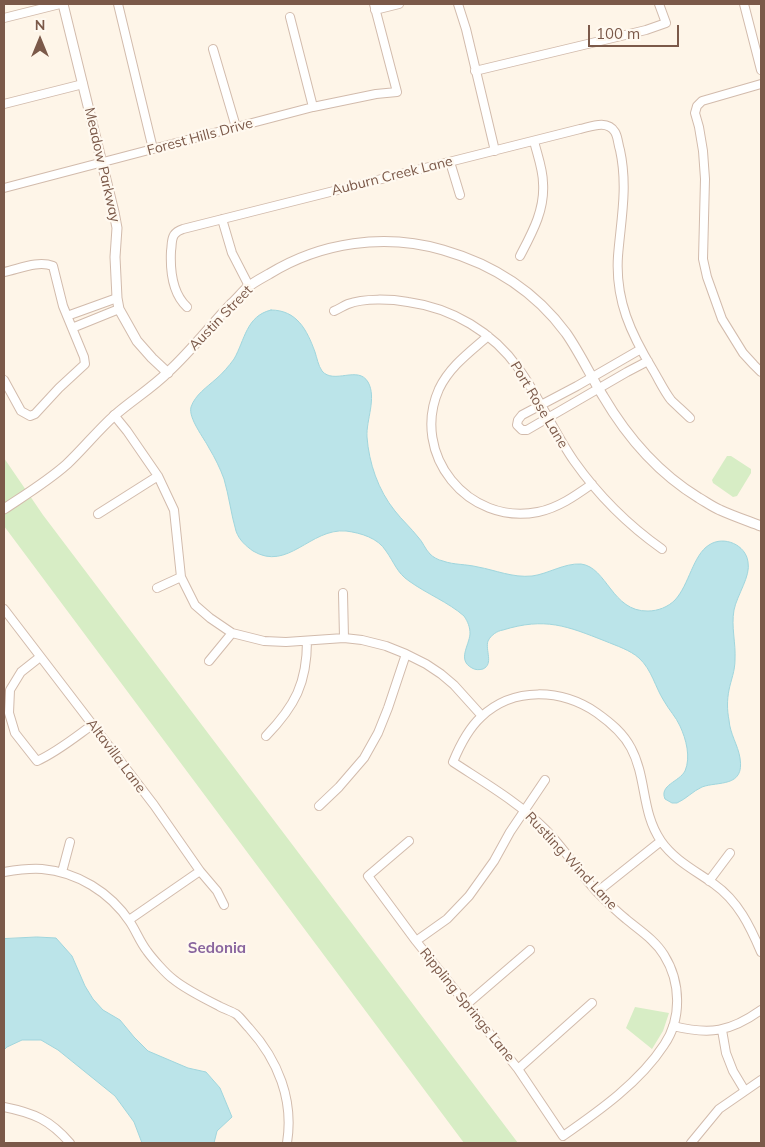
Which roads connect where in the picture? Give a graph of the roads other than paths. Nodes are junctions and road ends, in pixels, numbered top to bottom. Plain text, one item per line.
1 (62, 4) edge
2 (399, 4) edge
3 (458, 4) edge
4 (659, 4) edge
5 (744, 4) edge
6 (118, 5) edge
7 (375, 7) edge
8 (290, 17) dead end
9 (4, 18) edge
10 (213, 49) dead end
11 (761, 70) edge
12 (475, 71) junction
13 (84, 84) junction
14 (761, 84) edge
15 (4, 104) edge
16 (313, 107) junction
17 (236, 128) junction
18 (534, 141) junction
19 (154, 149) junction
20 (495, 150) junction
21 (102, 162) junction
22 (450, 162) junction
23 (4, 188) edge
24 (460, 195) dead end
25 (222, 219) junction
26 (520, 256) dead end
27 (4, 272) edge
28 (249, 286) junction
29 (116, 298) junction
30 (187, 306) dead end
31 (119, 309) junction
32 (334, 311) dead end
33 (67, 316) junction
34 (72, 328) junction
35 (488, 336) junction
36 (641, 349) junction
37 (648, 361) junction
38 (761, 372) edge
39 (168, 373) junction
40 (593, 377) junction
41 (4, 380) edge
42 (599, 388) junction
43 (541, 405) junction
44 (114, 415) junction
45 (548, 418) junction
46 (690, 418) dead end
47 (158, 476) junction
48 (592, 484) junction
49 (4, 509) edge
50 (98, 514) dead end
51 (761, 526) edge
52 (662, 549) dead end
53 (182, 577) junction
54 (157, 588) dead end
55 (343, 593) dead end
56 (4, 609) edge
57 (232, 632) junction
58 (344, 638) junction
59 (307, 641) junction
60 (406, 654) junction
61 (40, 657) junction
62 (209, 661) dead end
63 (482, 716) junction
64 (92, 725) junction
65 (266, 736) dead end
66 (545, 780) dead end
67 (319, 806) dead end
68 (524, 810) junction
69 (409, 841) dead end
70 (661, 841) junction
71 (70, 842) dead end
72 (730, 853) dead end
73 (200, 871) junction
74 (4, 872) edge
75 (62, 872) junction
76 (709, 881) junction
77 (597, 892) junction
78 (224, 905) dead end
79 (129, 920) junction
80 (416, 941) junction
81 (530, 950) dead end
82 (761, 952) edge
83 (592, 1003) dead end
84 (466, 1004) junction
85 (761, 1010) edge
86 (673, 1026) junction
87 (722, 1030) junction
88 (518, 1069) junction
89 (761, 1080) edge
90 (745, 1091) junction
91 (4, 1107) edge
92 (563, 1136) joint
93 (70, 1143) edge
94 (287, 1143) edge
95 (691, 1143) edge

1 - 9 street
1 - 13 street, Meadow Parkway
2 - 7 street
3 - 12 street
4 - 12 street
5 - 11 street
6 - 19 street
7 - 16 street, Forest Hills Drive
8 - 16 street
10 - 17 street
12 - 20 street
13 - 15 street
13 - 21 street, Meadow Parkway
14 - 38 street
16 - 17 street, Forest Hills Drive
17 - 19 street, Forest Hills Drive
18 - 20 street, Auburn Creek Lane
18 - 26 street
18 - 36 street, Auburn Creek Lane
19 - 21 street, Forest Hills Drive
20 - 22 street, Auburn Creek Lane
21 - 23 street, Forest Hills Drive
21 - 29 street, Meadow Parkway
22 - 24 street
22 - 25 street, Auburn Creek Lane
25 - 28 street
25 - 30 street, Auburn Creek Lane
27 - 33 street
28 - 39 street, Austin Street
28 - 40 street, Austin Street
29 - 31 street, Meadow Parkway
29 - 33 street
31 - 34 street
31 - 39 street, Meadow Parkway
32 - 35 street, Port Rose Lane
33 - 34 street
34 - 41 street
35 - 43 street, Port Rose Lane
35 - 48 street
36 - 37 street
36 - 40 street
37 - 42 street
37 - 46 street
39 - 44 street, Austin Street
40 - 42 street, Austin Street
40 - 43 street
42 - 45 street
42 - 51 street, Austin Street
43 - 45 street, Port Rose Lane
43 - 45 street
44 - 47 street
44 - 49 street, Austin Street
45 - 48 street, Port Rose Lane
47 - 50 street
47 - 53 street
48 - 52 street, Port Rose Lane
53 - 54 street
53 - 57 street
55 - 58 street
56 - 61 street, Altavilla Lane
57 - 59 street
57 - 62 street
58 - 59 street
58 - 60 street
59 - 65 street
60 - 63 street
60 - 67 street
61 - 64 street, Altavilla Lane
61 - 64 street
63 - 68 street, Rustling Wind Lane
63 - 70 street
64 - 73 street, Altavilla Lane
66 - 68 street
68 - 77 street, Rustling Wind Lane
68 - 80 street
69 - 80 street, Rippling Springs Lane
70 - 76 street
70 - 77 street
71 - 75 street
72 - 76 street
73 - 78 street, Altavilla Lane
73 - 79 street
74 - 75 street
75 - 79 street
76 - 82 street
77 - 86 street, Rustling Wind Lane
79 - 94 street
80 - 84 street, Rippling Springs Lane
81 - 84 street
83 - 88 street
84 - 88 street, Rippling Springs Lane
85 - 87 street
86 - 87 street
86 - 92 street, Rustling Wind Lane
87 - 90 street
88 - 92 street, Rippling Springs Lane
89 - 90 street
90 - 95 street
91 - 93 street

